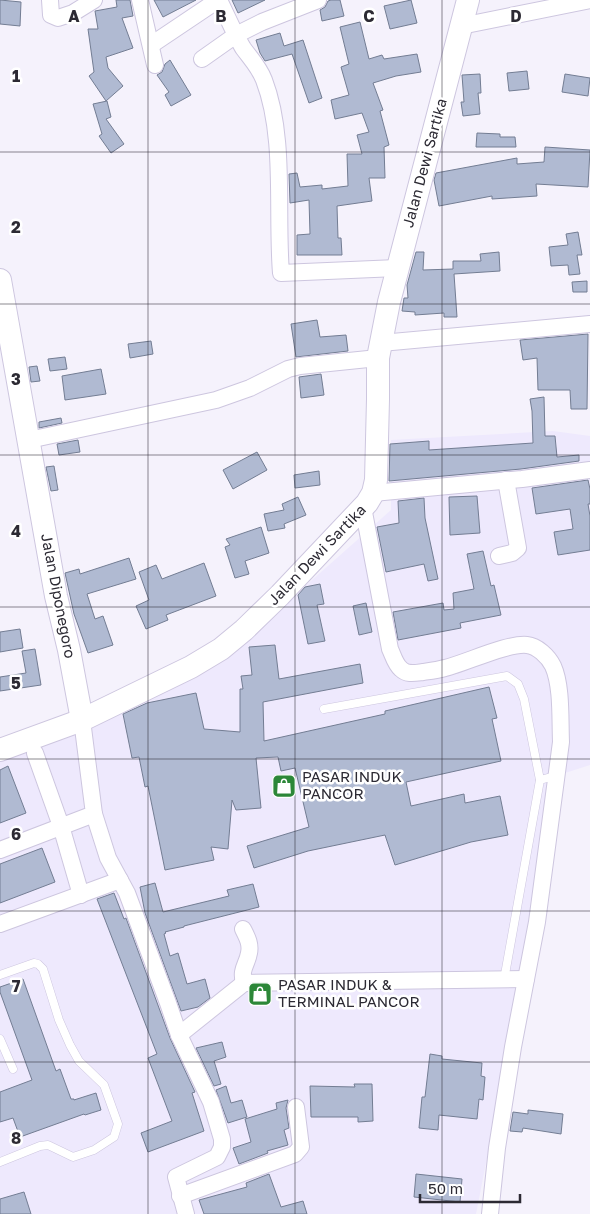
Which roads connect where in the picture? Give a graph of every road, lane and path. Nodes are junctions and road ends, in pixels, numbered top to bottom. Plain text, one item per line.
1 (50, 0) edge
2 (94, 0) edge
3 (140, 0) edge
4 (219, 0) edge
5 (318, 0) edge
6 (468, 0) edge
7 (590, 0) edge
8 (288, 5) edge
9 (461, 26) junction
10 (236, 35) junction
11 (151, 45) junction
12 (202, 59) dead end
13 (155, 65) dead end
14 (397, 268) junction
15 (0, 280) edge
16 (590, 324) edge
17 (379, 350) junction
18 (29, 440) junction
19 (590, 470) edge
20 (506, 480) junction
21 (368, 500) junction
22 (499, 556) dead end
23 (324, 709) dead end
24 (82, 720) junction
25 (0, 750) edge
26 (35, 753) dead end
27 (548, 778) junction
28 (94, 814) junction
29 (61, 826) junction
30 (0, 850) edge
31 (120, 880) junction
32 (81, 894) junction
33 (0, 924) edge
34 (243, 929) dead end
35 (0, 975) edge
36 (526, 979) junction
37 (504, 980) junction
38 (244, 984) junction
39 (179, 1035) junction
40 (0, 1039) edge
41 (13, 1069) dead end
42 (296, 1107) dead end
43 (0, 1162) edge
44 (180, 1196) junction
45 (186, 1214) edge
46 (490, 1214) edge

1 - 2 street
3 - 11 street
4 - 10 street
4 - 11 street
5 - 8 street
6 - 9 street, Jalan Dewi Sartika
7 - 9 street
8 - 10 street
9 - 14 street, Jalan Dewi Sartika
10 - 12 street
10 - 14 street
11 - 13 street
14 - 17 street, Jalan Dewi Sartika
15 - 18 street, Jalan Diponegoro
16 - 17 street
17 - 18 street
17 - 21 street, Jalan Dewi Sartika
18 - 24 street, Jalan Diponegoro
19 - 20 street
20 - 21 street
20 - 22 street
21 - 24 street, Jalan Dewi Sartika
21 - 27 street
23 - 27 lane
24 - 25 street, Jalan Dewi Sartika
24 - 28 street, Jalan Diponegoro
26 - 29 street
27 - 36 street
27 - 37 lane
28 - 29 street
28 - 31 street, Jalan Diponegoro
29 - 30 street
29 - 32 street
31 - 32 street
31 - 39 street, Jalan Diponegoro
32 - 33 street
34 - 38 street
35 - 43 lane
36 - 37 street
36 - 46 street
37 - 38 street
38 - 39 street
39 - 44 street, Jalan Diponegoro
40 - 41 lane
42 - 44 street
44 - 45 street

